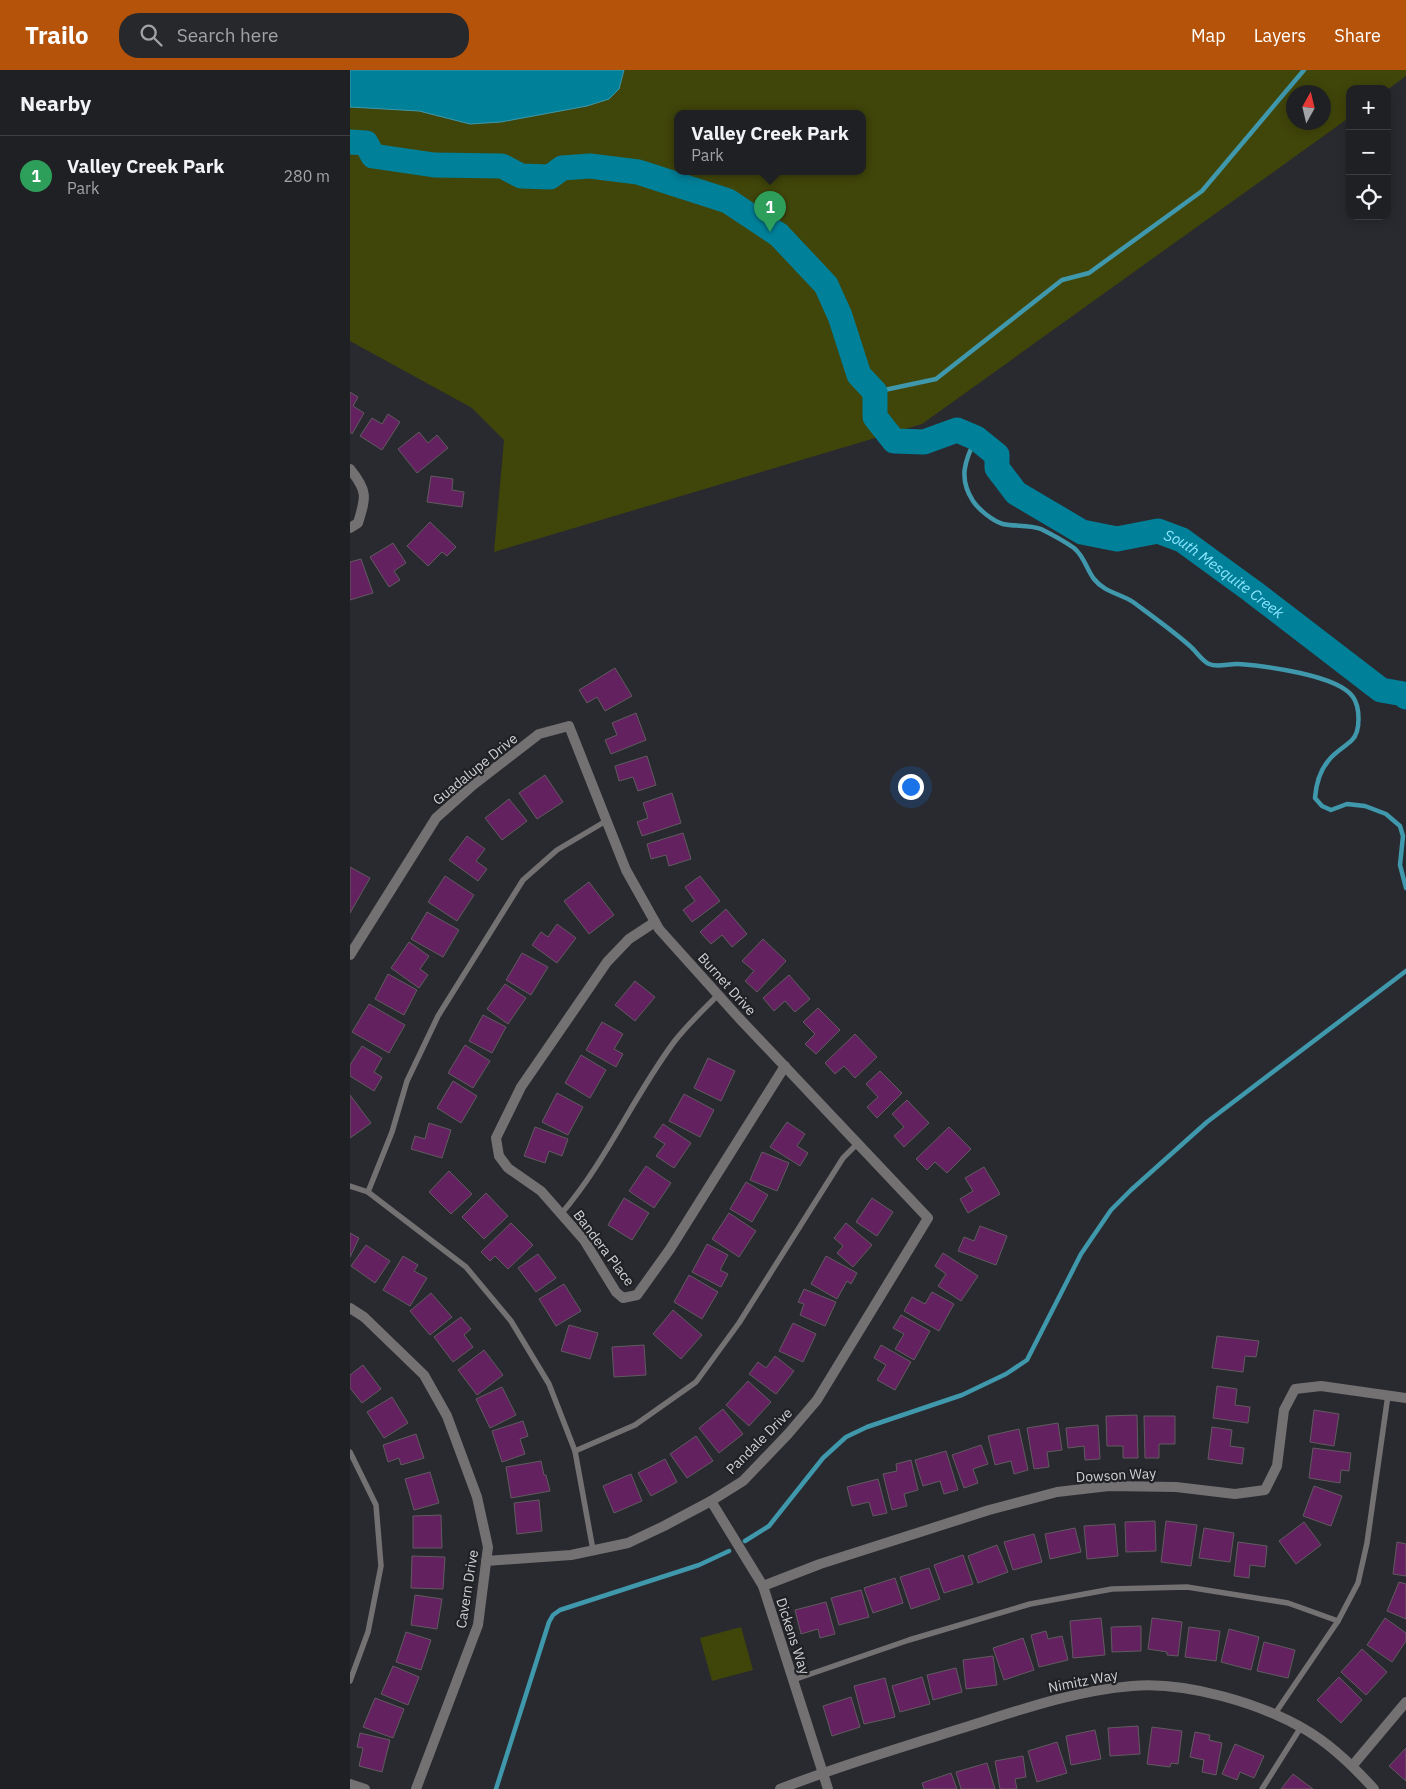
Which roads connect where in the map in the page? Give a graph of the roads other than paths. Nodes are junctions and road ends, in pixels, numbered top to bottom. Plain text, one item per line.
1 (350, 469) edge
2 (350, 528) edge
3 (569, 726) joint
4 (606, 821) junction
5 (655, 922) junction
6 (350, 955) edge
7 (718, 994) junction
8 (785, 1066) junction
9 (858, 1143) junction
10 (350, 1186) edge
11 (368, 1192) junction
12 (561, 1214) junction
13 (928, 1218) joint
14 (350, 1308) edge
15 (1388, 1395) junction
16 (1406, 1398) edge
17 (575, 1451) junction
18 (350, 1452) edge
19 (711, 1501) junction
20 (593, 1550) junction
21 (486, 1561) junction
22 (763, 1586) junction
23 (1338, 1621) junction
24 (793, 1680) junction
25 (350, 1681) edge
26 (1406, 1702) edge
27 (1274, 1715) junction
28 (1301, 1728) junction
29 (1353, 1766) junction
30 (823, 1772) junction
31 (350, 1784) edge
32 (364, 1789) edge
33 (416, 1789) edge
34 (780, 1789) edge
35 (828, 1789) edge
36 (1262, 1789) edge
37 (1374, 1789) edge

1 - 2 street
3 - 4 street, Burnet Drive
3 - 6 street, Guadalupe Drive
4 - 5 street, Burnet Drive
4 - 11 lane
5 - 7 street, Burnet Drive
5 - 12 street, Bandera Place
7 - 8 street, Burnet Drive
7 - 12 lane
8 - 9 street, Burnet Drive
8 - 12 street, Bandera Place
9 - 13 street, Burnet Drive
9 - 17 lane
10 - 11 lane
11 - 17 lane
13 - 19 street, Pandale Drive
14 - 21 street, Cavern Drive
15 - 16 street, Dowson Way
15 - 22 street, Dowson Way
15 - 23 lane
17 - 20 lane
18 - 25 lane
19 - 20 street, Pandale Drive
19 - 22 street, Dickens Way
20 - 21 street, Pandale Drive
21 - 33 street, Cavern Drive
22 - 24 street, Dickens Way
23 - 24 lane
23 - 27 lane
24 - 30 street, Dickens Way
26 - 29 street
27 - 28 street, Nimitz Way
27 - 30 street, Nimitz Way
28 - 29 street, Nimitz Way
28 - 36 lane
29 - 37 street, Nimitz Way
30 - 34 street, Nimitz Way
30 - 35 street, Dickens Way
31 - 32 street

